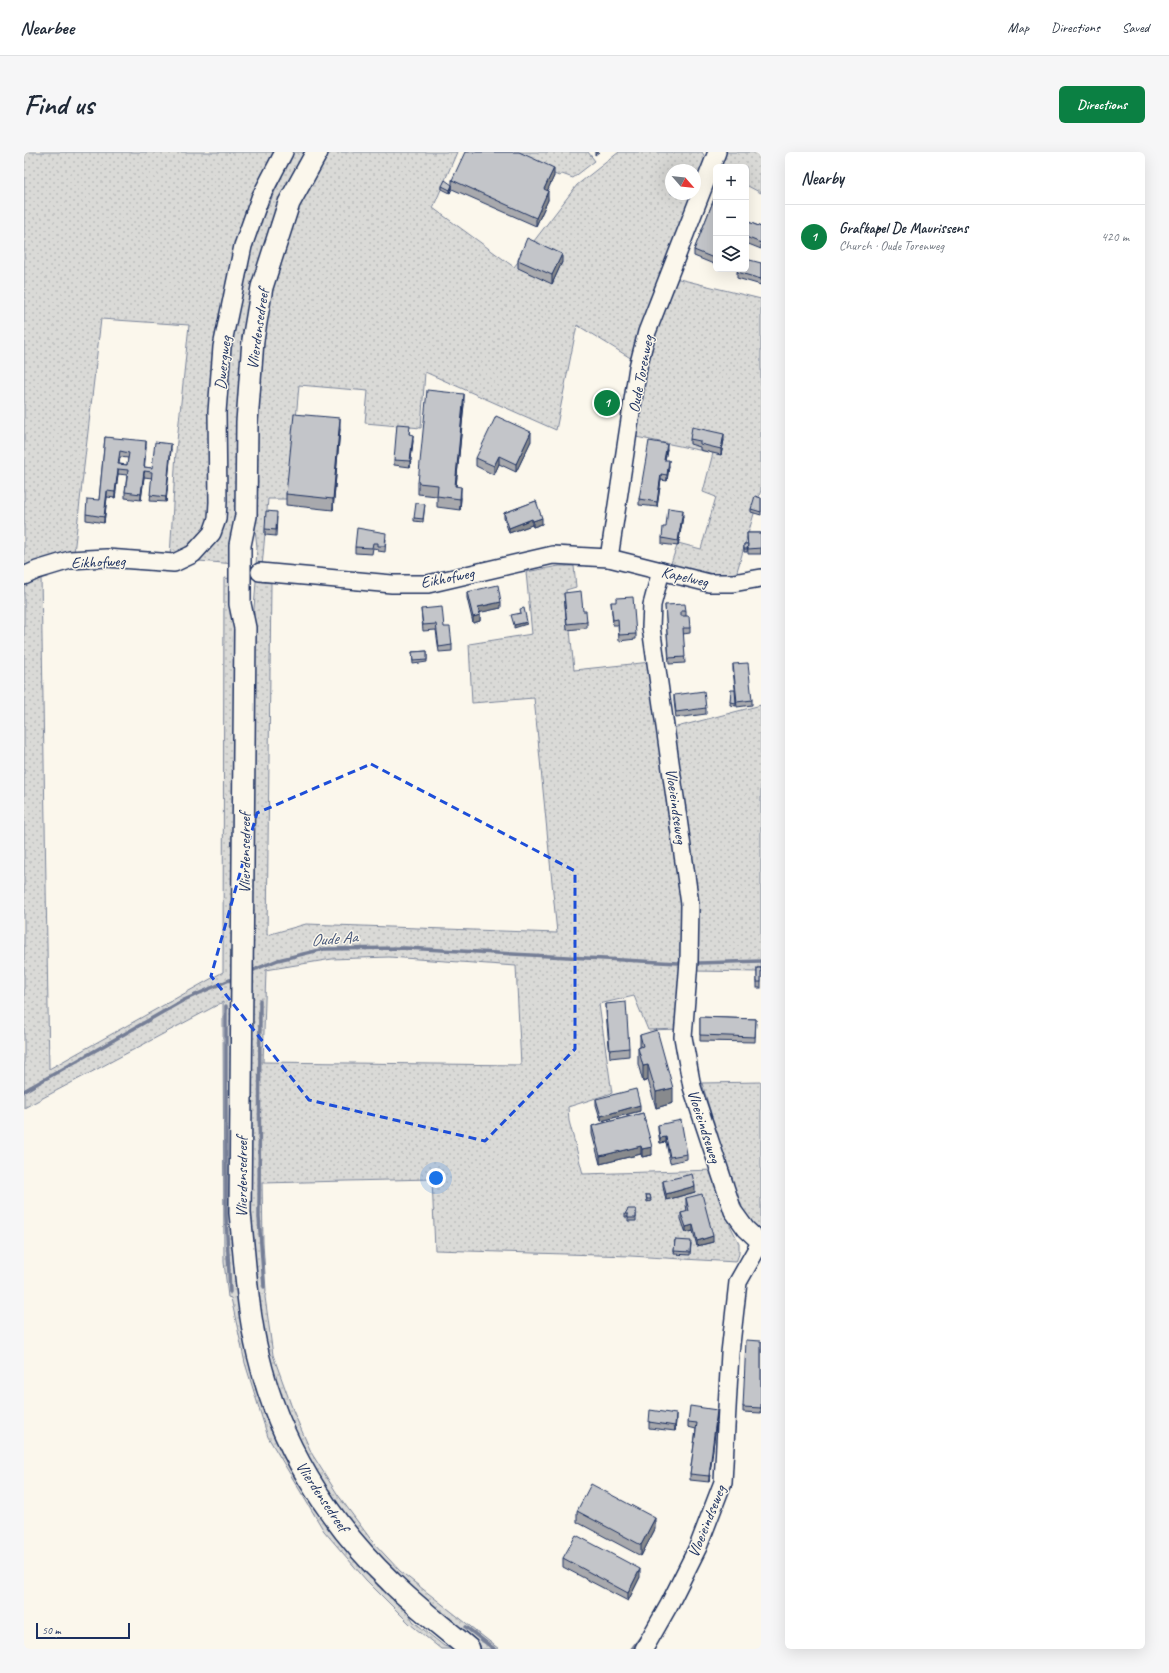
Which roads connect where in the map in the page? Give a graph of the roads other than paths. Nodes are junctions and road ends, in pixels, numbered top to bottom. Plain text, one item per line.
1 (284, 152) edge
2 (317, 152) edge
3 (713, 154) edge
4 (609, 558) junction
5 (174, 563) joint
6 (661, 571) junction
7 (260, 572) dead end
8 (24, 576) edge
9 (761, 578) edge
10 (761, 1243) edge
11 (469, 1649) edge
12 (644, 1649) edge

1 - 5 street, Dwergweg
2 - 11 main road, Vlierdensedreef
3 - 4 street, Oude Torenweg
4 - 6 street, Kapelweg
4 - 7 street, Eikhofweg
5 - 8 street, Eikhofweg
6 - 9 street, Kapelweg
6 - 10 street, Vloeieindseweg
10 - 12 street, Vloeieindseweg

